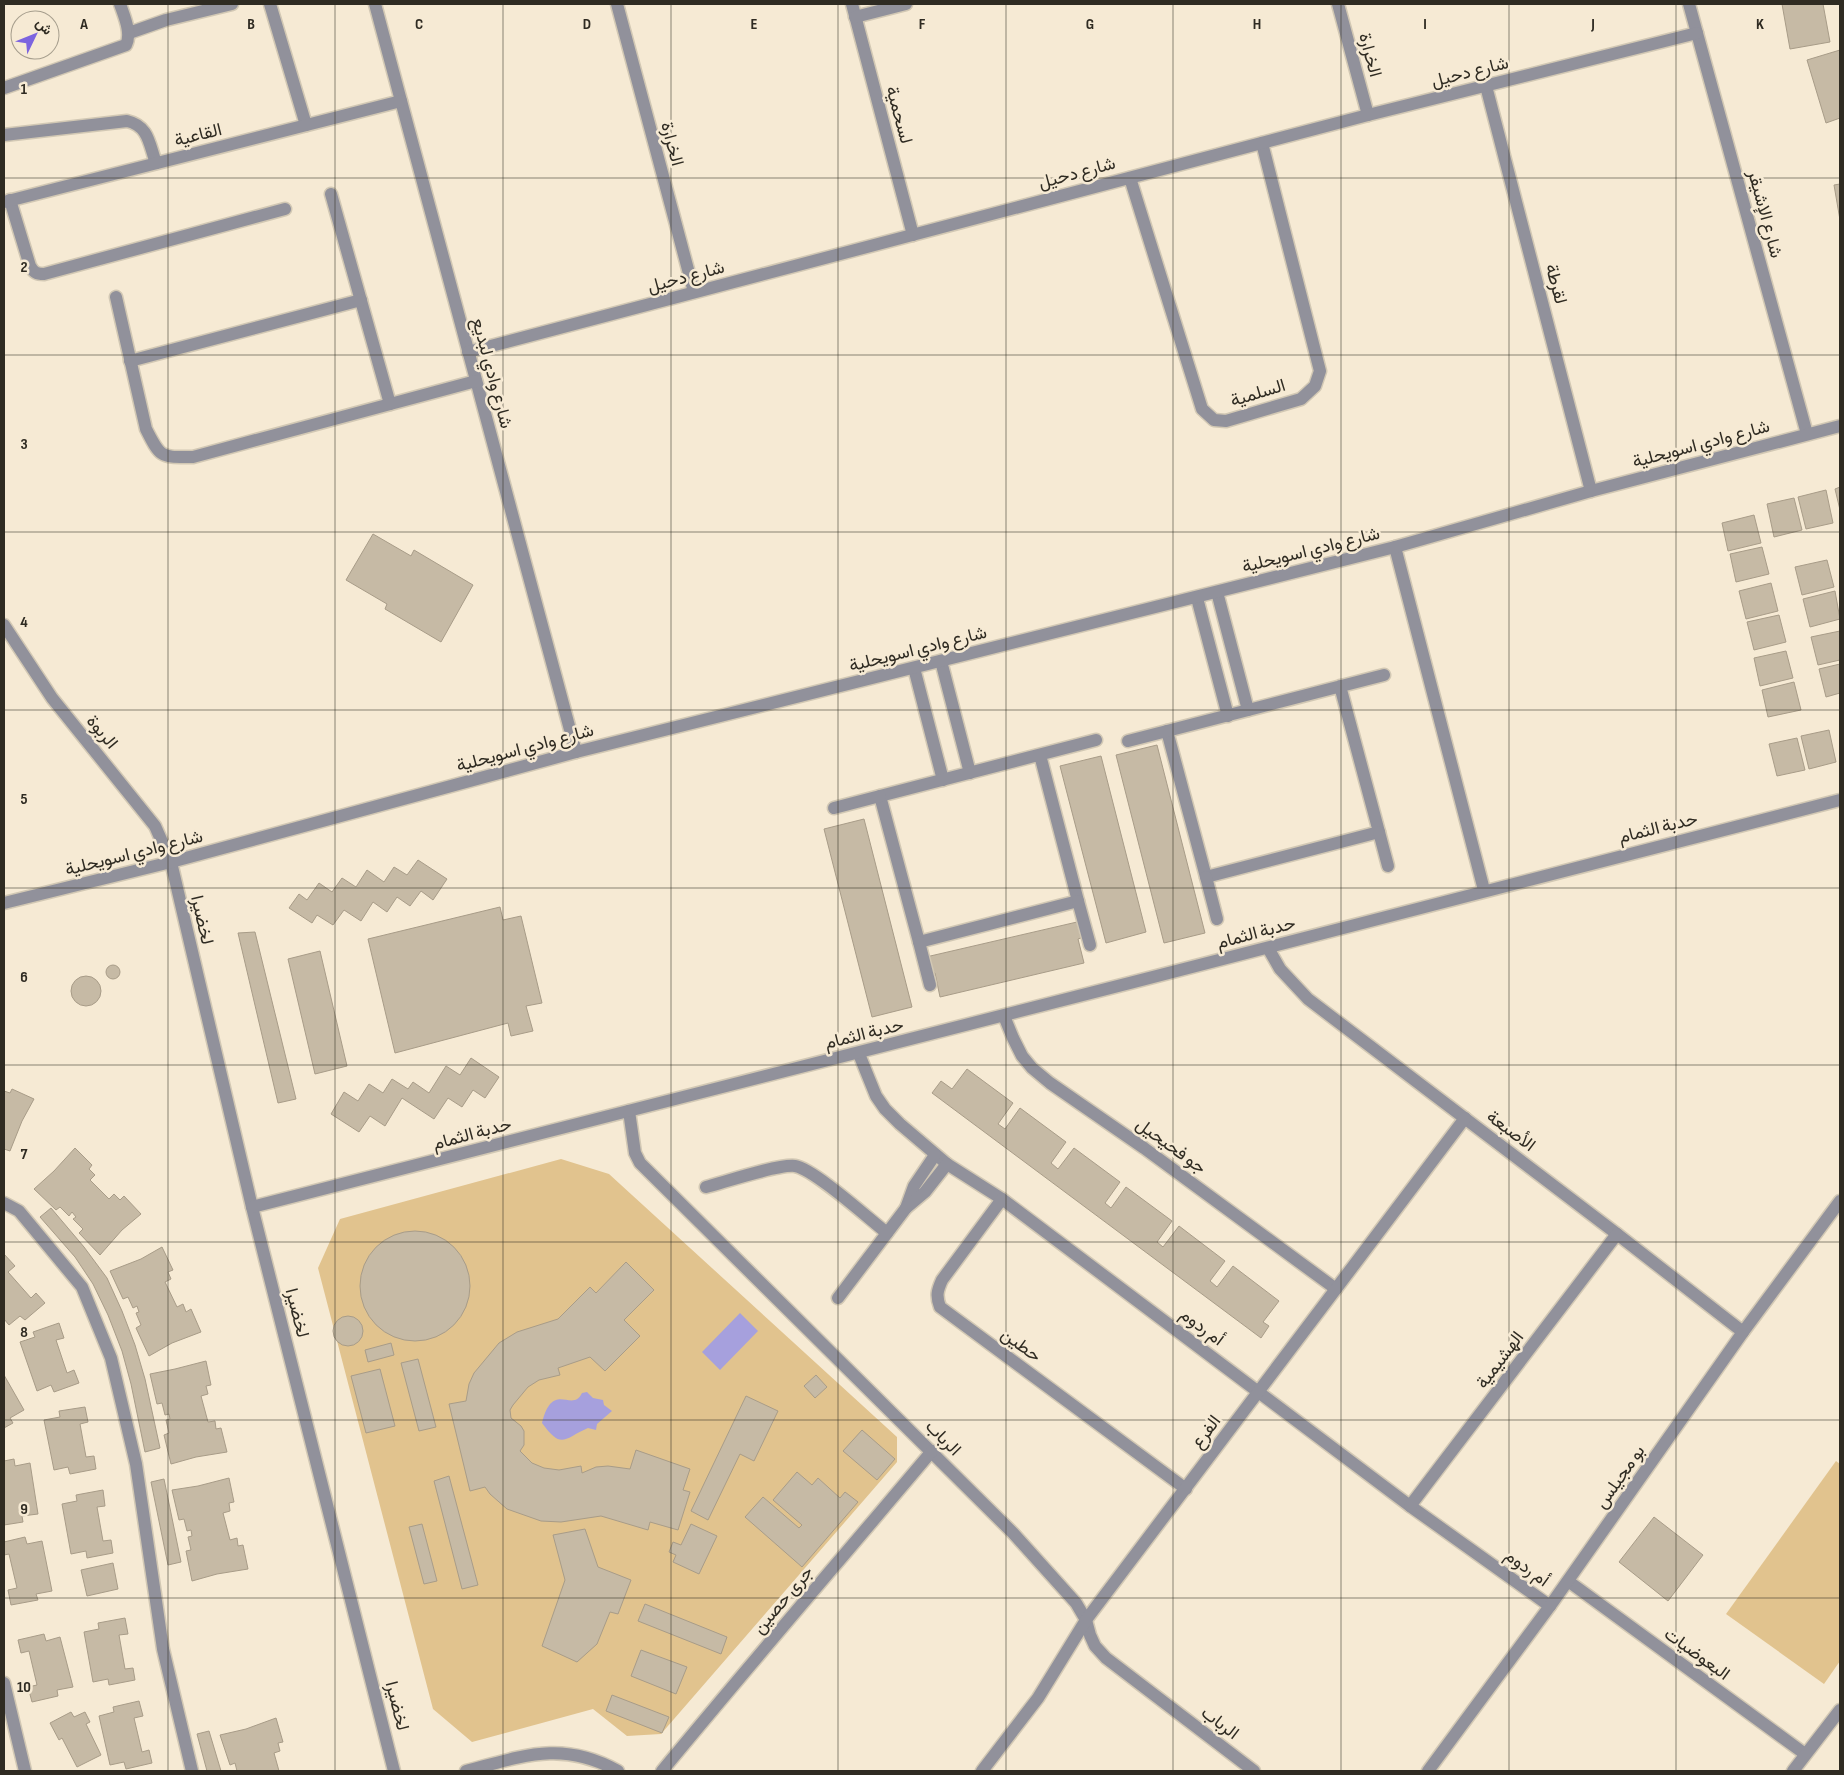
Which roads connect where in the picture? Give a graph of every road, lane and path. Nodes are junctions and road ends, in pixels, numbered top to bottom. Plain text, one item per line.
1 (120, 4) edge
2 (232, 4) edge
3 (270, 4) edge
4 (374, 4) edge
5 (617, 4) edge
6 (852, 4) edge
7 (906, 4) edge
8 (1338, 4) edge
9 (1689, 4) edge
10 (855, 17) junction
11 (129, 33) junction
12 (1697, 33) junction
13 (1486, 86) junction
14 (4, 88) edge
15 (401, 101) junction
16 (1368, 115) junction
17 (306, 126) junction
18 (4, 135) edge
19 (1262, 143) junction
20 (156, 164) junction
21 (1130, 178) junction
22 (331, 194) dead end
23 (7, 201) edge
24 (285, 209) dead end
25 (913, 235) junction
26 (694, 292) junction
27 (116, 297) dead end
28 (361, 300) junction
29 (468, 352) junction
30 (130, 361) junction
31 (476, 382) junction
32 (390, 404) junction
33 (1840, 426) edge
34 (1807, 434) junction
35 (1592, 491) junction
36 (1395, 547) junction
37 (1217, 592) junction
38 (1197, 598) junction
39 (4, 625) edge
40 (941, 661) junction
41 (914, 668) junction
42 (1384, 675) dead end
43 (1340, 686) junction
44 (1248, 710) junction
45 (1228, 716) junction
46 (1167, 731) junction
47 (1096, 740) dead end
48 (1128, 741) dead end
49 (576, 752) junction
50 (1040, 755) junction
51 (970, 773) junction
52 (943, 780) junction
53 (880, 796) junction
54 (1840, 800) edge
55 (834, 808) dead end
56 (1379, 832) junction
57 (171, 862) junction
58 (1388, 866) dead end
59 (1206, 877) junction
60 (1484, 890) junction
61 (1078, 901) junction
62 (4, 904) edge
63 (1217, 919) dead end
64 (919, 942) junction
65 (1090, 945) dead end
66 (1268, 948) junction
67 (930, 985) dead end
68 (1004, 1016) junction
69 (858, 1054) junction
70 (629, 1111) junction
71 (1465, 1118) junction
72 (935, 1155) junction
73 (947, 1164) junction
74 (706, 1187) dead end
75 (1002, 1199) junction
76 (1840, 1201) edge
77 (4, 1203) edge
78 (252, 1208) junction
79 (906, 1208) junction
80 (887, 1233) junction
81 (1617, 1234) junction
82 (1336, 1289) junction
83 (838, 1298) dead end
84 (1743, 1332) junction
85 (1258, 1392) junction
86 (932, 1451) junction
87 (1186, 1489) junction
88 (1410, 1506) junction
89 (1568, 1581) junction
90 (1550, 1606) junction
91 (1086, 1620) junction
92 (4, 1683) edge
93 (1840, 1710) edge
94 (1805, 1754) junction
95 (25, 1771) edge
96 (192, 1771) edge
97 (394, 1771) edge
98 (466, 1771) edge
99 (618, 1771) edge
100 (662, 1771) edge
101 (982, 1771) edge
102 (1254, 1771) edge
103 (1428, 1771) edge
104 (1793, 1771) edge

1 - 11 street
2 - 11 street
3 - 17 street
4 - 15 street, شارع وادي لبديع
5 - 26 street, الخرارة
6 - 10 street, لسحمية
7 - 10 street
8 - 16 street, الخرارة
9 - 12 street, شارع الإشيقر
10 - 25 street, لسحمية
11 - 14 street
12 - 13 street, شارع دحيل
12 - 34 street, شارع الإشيقر
13 - 16 street, شارع دحيل
13 - 35 street, لقرطة
15 - 17 street, القاعية
15 - 29 street, شارع وادي لبديع
16 - 19 street, شارع دحيل
17 - 20 street, القاعية
18 - 20 street
19 - 21 street, شارع دحيل
19 - 21 street, السلمية
20 - 23 street, القاعية
21 - 25 street, شارع دحيل
22 - 28 street
23 - 24 street
25 - 26 street, شارع دحيل
26 - 29 street, شارع دحيل
27 - 30 street
28 - 30 street
28 - 32 street
29 - 31 street, شارع وادي لبديع
30 - 32 street
31 - 32 street
31 - 49 street, شارع وادي لبديع
33 - 34 street, شارع وادي اسويحلية
34 - 35 street, شارع وادي اسويحلية
35 - 36 street, شارع وادي اسويحلية
36 - 37 street, شارع وادي اسويحلية
36 - 60 street
37 - 38 street, شارع وادي اسويحلية
37 - 44 street
38 - 40 street, شارع وادي اسويحلية
38 - 45 street
39 - 57 street, الربوة
40 - 41 street, شارع وادي اسويحلية
40 - 51 street
41 - 49 street, شارع وادي اسويحلية
41 - 52 street
42 - 43 street
43 - 44 street
43 - 56 street
44 - 45 street
45 - 46 street
46 - 48 street
46 - 59 street
47 - 50 street
49 - 57 street, شارع وادي اسويحلية
50 - 51 street
50 - 61 street
51 - 52 street
52 - 53 street
53 - 55 street
53 - 64 street
54 - 60 street, حدبة الثمام
56 - 58 street
56 - 59 street
57 - 62 street, شارع وادي اسويحلية
57 - 78 street, لخضيرا
59 - 63 street
60 - 66 street, حدبة الثمام
61 - 64 street
61 - 65 street
64 - 67 street
66 - 68 street, حدبة الثمام
66 - 71 street, الأصبعة
68 - 69 street, حدبة الثمام
68 - 82 street, جو فحيحيل
69 - 70 street, حدبة الثمام
69 - 72 street, أم ردوم
70 - 78 street, حدبة الثمام
70 - 86 street, الرباب
71 - 81 street, الأصبعة
71 - 82 street, الفرع
72 - 73 street, أم ردوم
72 - 79 street
73 - 75 street, أم ردوم
73 - 79 street
74 - 80 street
75 - 85 street, أم ردوم
75 - 87 street, حطين
76 - 84 street, بو مجيلس
77 - 96 street
78 - 97 street, لخضيرا
79 - 80 street
80 - 83 street
81 - 84 street, الأصبعة
81 - 88 street, الهشيمية
82 - 85 street, الفرع
84 - 89 street, بو مجيلس
85 - 87 street, الفرع
85 - 88 street, أم ردوم
86 - 91 street, الرباب
86 - 100 street, جرى حصين
87 - 91 street, الفرع
88 - 90 street, أم ردوم
89 - 90 street, بو مجيلس
89 - 94 street, البعوضيات
90 - 103 street, بو مجيلس
91 - 101 street, الفرع
91 - 102 street, الرباب
92 - 95 street
93 - 94 street
94 - 104 street
98 - 99 street

